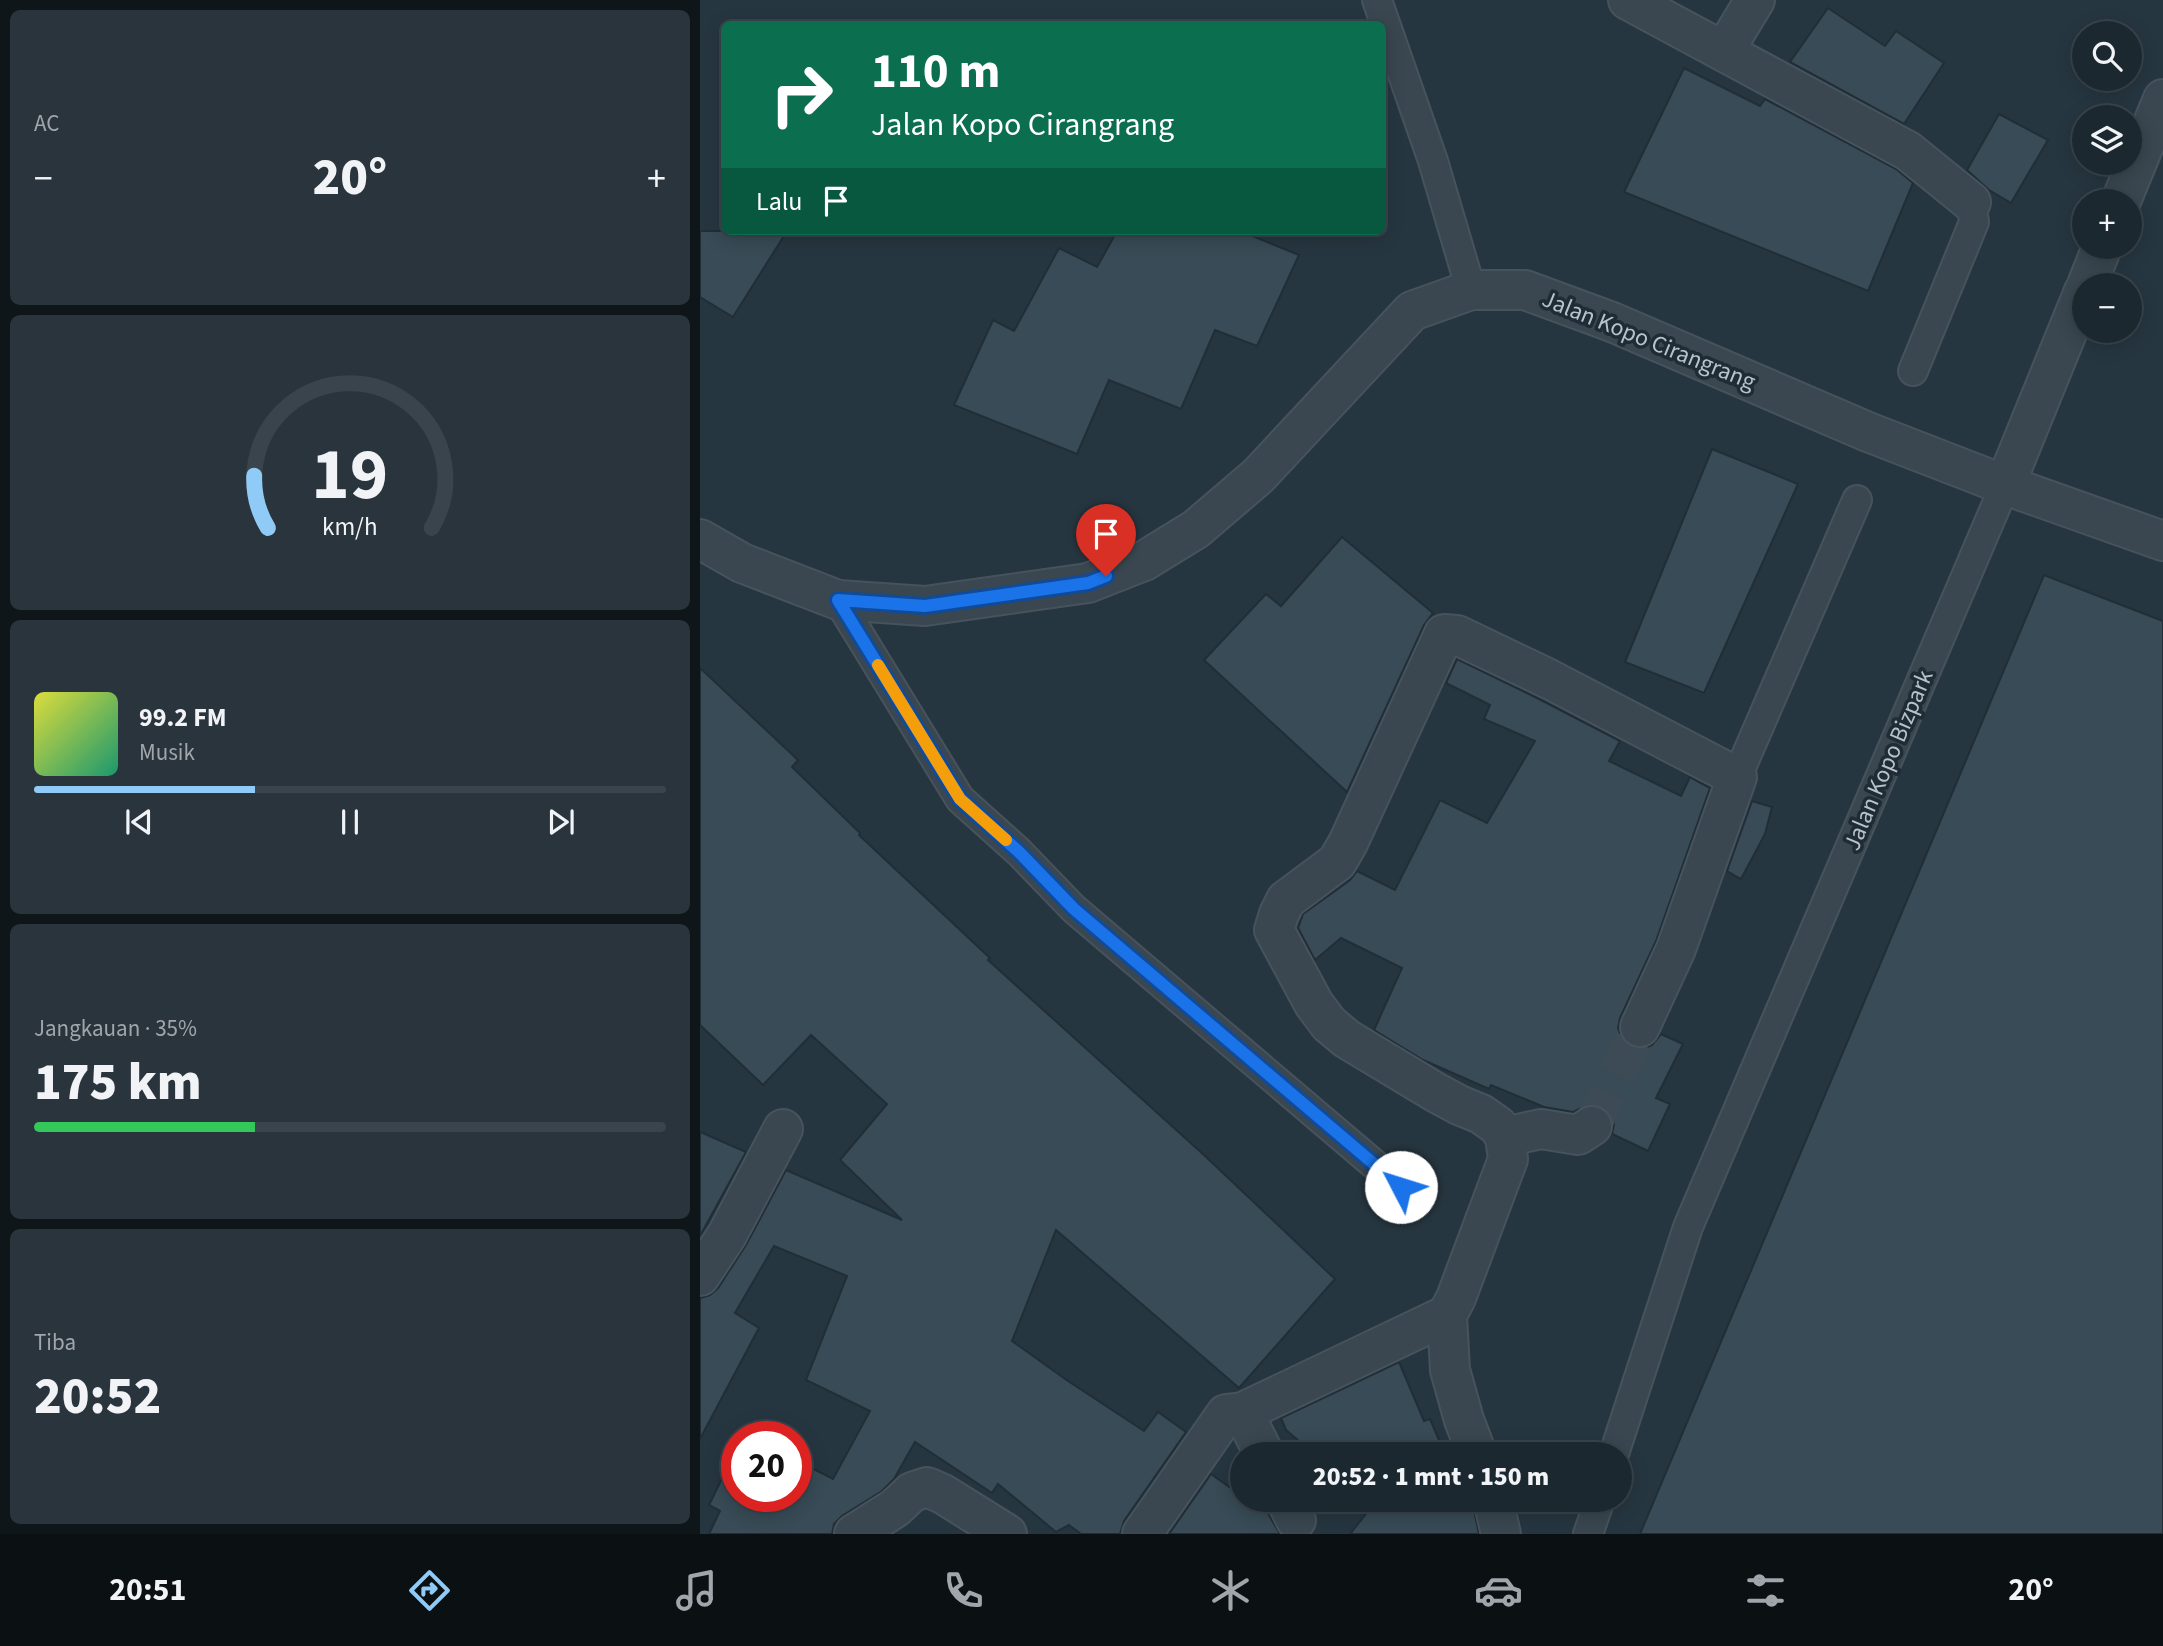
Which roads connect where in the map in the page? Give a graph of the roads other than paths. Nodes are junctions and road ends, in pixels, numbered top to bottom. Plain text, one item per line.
1 (1377, 0) edge
2 (1628, 0) edge
3 (1755, 0) edge
4 (1384, 21) edge
5 (1386, 26) edge
6 (1724, 51) junction
7 (2163, 99) edge
8 (2126, 189) edge
9 (1971, 202) joint
10 (1471, 290) junction
11 (2072, 321) edge
12 (1913, 371) dead end
13 (2006, 485) junction
14 (1857, 500) dead end
15 (700, 539) edge
16 (2163, 541) edge
17 (838, 600) junction
18 (1737, 777) junction
19 (1640, 1027) tunnel mouth
20 (1592, 1126) dead end
21 (783, 1129) dead end
22 (1507, 1148) junction
23 (1401, 1187) dead end
24 (700, 1276) edge
25 (1447, 1315) junction
26 (1234, 1413) junction
27 (1255, 1442) edge
28 (1472, 1442) edge
29 (1618, 1442) edge
30 (1496, 1512) edge
31 (1596, 1512) edge
32 (854, 1534) edge
33 (1007, 1534) edge
34 (1142, 1534) edge
35 (1502, 1534) edge
36 (1588, 1534) edge

1 - 4 lane
2 - 6 street
3 - 6 street
5 - 10 lane
6 - 9 street
7 - 8 street
9 - 12 lane
10 - 13 street, Jalan Kopo Cirangrang
10 - 17 street, Jalan Kopo Cirangrang
11 - 13 street, Jalan Kopo Bizpark
13 - 16 street, Jalan Kopo Cirangrang
13 - 29 lane, Jalan Kopo Bizpark
14 - 18 lane
15 - 17 street, Jalan Kopo Cirangrang
17 - 23 lane
18 - 19 street
18 - 22 street
20 - 22 street
21 - 24 street
22 - 25 street
25 - 26 street
25 - 28 street
26 - 27 street
26 - 34 street
30 - 35 street
31 - 36 lane
32 - 33 street

